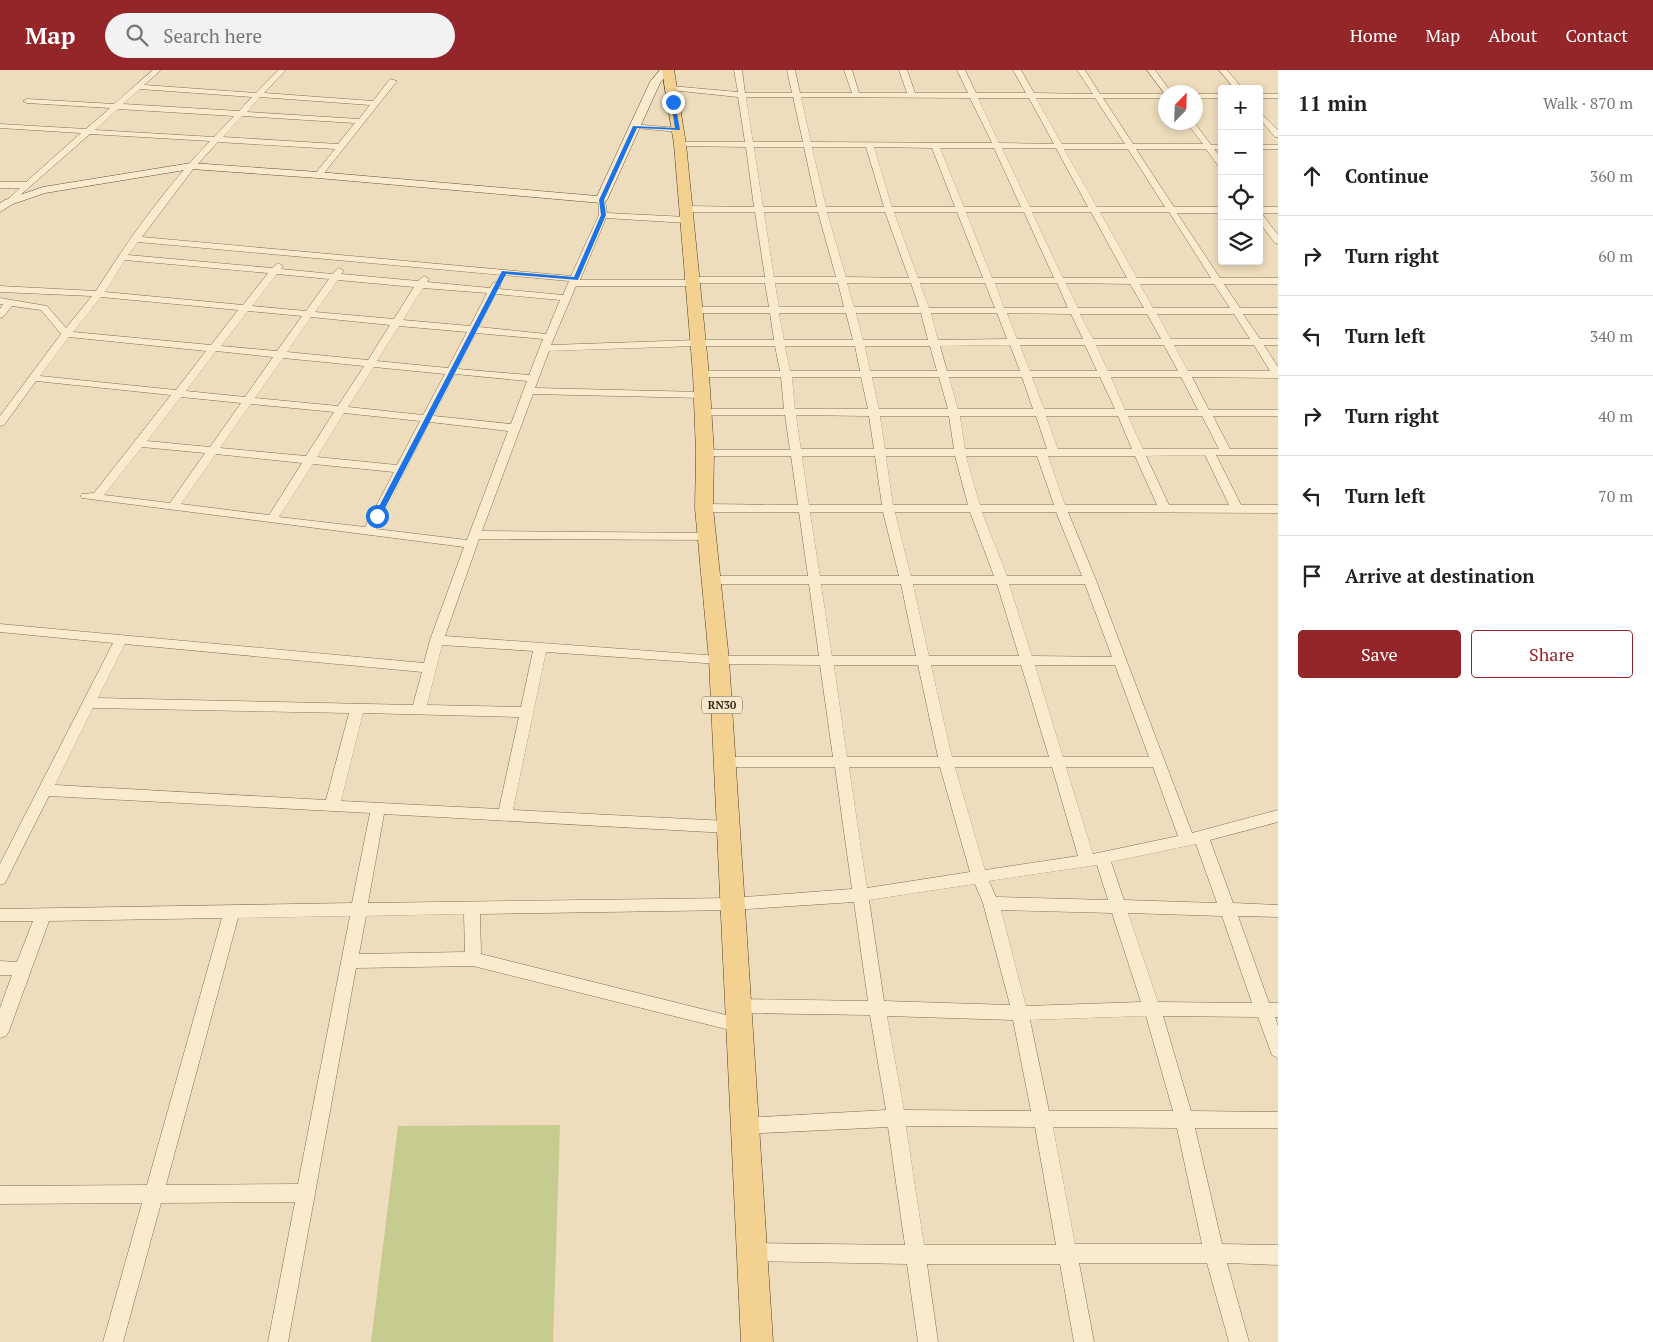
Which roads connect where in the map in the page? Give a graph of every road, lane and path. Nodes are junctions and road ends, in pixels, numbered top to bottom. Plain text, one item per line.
1 (157, 70) edge
2 (282, 70) edge
3 (738, 70) edge
4 (791, 70) edge
5 (848, 70) edge
6 (903, 70) edge
7 (961, 70) edge
8 (1017, 70) edge
9 (1081, 70) edge
10 (1151, 70) edge
11 (1223, 70) edge
12 (668, 76) edge
13 (393, 81) dead end
14 (1163, 85) edge
15 (1236, 85) edge
16 (138, 87) junction
17 (259, 95) junction
18 (742, 95) junction
19 (796, 96) junction
20 (856, 96) junction
21 (912, 96) junction
22 (973, 96) junction
23 (1031, 96) junction
24 (1097, 96) junction
25 (1158, 96) edge
26 (1203, 96) edge
27 (1218, 96) edge
28 (1263, 96) edge
29 (1278, 96) edge
30 (27, 101) dead end
31 (375, 103) junction
32 (116, 106) junction
33 (241, 114) junction
34 (1263, 118) edge
35 (360, 121) junction
36 (0, 126) edge
37 (635, 126) junction
38 (1196, 130) edge
39 (89, 131) junction
40 (1278, 135) edge
41 (679, 137) junction
42 (217, 139) junction
43 (750, 145) junction
44 (808, 145) junction
45 (869, 145) junction
46 (935, 146) junction
47 (996, 146) junction
48 (1058, 146) junction
49 (1130, 146) junction
50 (1208, 146) junction
51 (340, 147) junction
52 (1218, 147) edge
53 (1263, 147) edge
54 (1278, 147) edge
55 (1218, 160) edge
56 (191, 166) junction
57 (318, 175) junction
58 (0, 185) edge
59 (28, 186) junction
60 (601, 200) junction
61 (5, 205) edge
62 (759, 210) junction
63 (822, 210) junction
64 (889, 210) junction
65 (960, 210) junction
66 (1026, 210) junction
67 (1093, 210) junction
68 (1170, 210) junction
69 (1218, 210) edge
70 (1263, 210) edge
71 (1278, 210) edge
72 (604, 215) junction
73 (686, 215) junction
74 (1262, 220) edge
75 (136, 239) junction
76 (1278, 241) edge
77 (287, 253) junction
78 (122, 258) junction
79 (349, 259) junction
80 (433, 266) junction
81 (273, 271) junction
82 (504, 272) junction
83 (335, 277) junction
84 (913, 279) junction
85 (770, 280) junction
86 (842, 280) junction
87 (987, 280) junction
88 (1059, 280) junction
89 (1132, 280) junction
90 (1216, 280) junction
91 (1278, 280) edge
92 (575, 281) junction
93 (691, 282) junction
94 (420, 285) junction
95 (0, 289) edge
96 (493, 291) junction
97 (99, 294) junction
98 (567, 298) junction
99 (5, 302) edge
100 (244, 307) junction
101 (693, 310) junction
102 (774, 310) junction
103 (850, 310) junction
104 (925, 310) junction
105 (999, 310) junction
106 (1073, 311) junction
107 (1148, 311) junction
108 (1235, 311) junction
109 (1278, 311) edge
110 (310, 314) junction
111 (0, 315) edge
112 (397, 322) junction
113 (474, 329) junction
114 (66, 334) junction
115 (549, 336) junction
116 (934, 341) junction
117 (1011, 341) junction
118 (1088, 341) junction
119 (1167, 341) junction
120 (1255, 341) junction
121 (779, 342) junction
122 (859, 342) junction
123 (1278, 342) edge
124 (697, 343) junction
125 (546, 348) junction
126 (212, 349) junction
127 (280, 355) junction
128 (370, 364) junction
129 (452, 371) junction
130 (700, 374) junction
131 (786, 374) junction
132 (866, 374) junction
133 (943, 374) junction
134 (1026, 374) junction
135 (1104, 374) junction
136 (1185, 374) junction
137 (1278, 375) edge
138 (33, 378) junction
139 (534, 379) junction
140 (530, 390) junction
141 (177, 393) junction
142 (248, 401) junction
143 (701, 404) junction
144 (341, 410) junction
145 (4, 411) edge
146 (790, 412) junction
147 (1038, 412) junction
148 (1120, 412) junction
149 (874, 413) junction
150 (954, 413) junction
151 (1204, 413) junction
152 (1278, 413) edge
153 (428, 419) junction
154 (0, 423) edge
155 (515, 428) junction
156 (138, 443) junction
157 (213, 451) junction
158 (1048, 452) junction
159 (1138, 452) junction
160 (1209, 452) junction
161 (1226, 452) junction
162 (1278, 452) edge
163 (705, 453) junction
164 (796, 453) junction
165 (880, 453) junction
166 (960, 453) junction
167 (310, 460) junction
168 (401, 470) junction
169 (173, 507) junction
170 (704, 508) junction
171 (888, 508) junction
172 (804, 509) junction
173 (975, 509) junction
174 (1061, 509) junction
175 (1164, 509) junction
176 (1237, 509) junction
177 (1278, 509) edge
178 (272, 520) junction
179 (369, 532) junction
180 (708, 537) junction
181 (473, 540) junction
182 (711, 580) junction
183 (815, 580) junction
184 (906, 580) junction
185 (1002, 580) junction
186 (1090, 580) junction
187 (4, 629) edge
188 (121, 639) junction
189 (437, 640) junction
190 (0, 641) edge
191 (540, 647) junction
192 (719, 660) junction
193 (827, 660) junction
194 (923, 660) junction
195 (1026, 660) junction
196 (1120, 661) junction
197 (431, 668) junction
198 (89, 703) junction
199 (357, 709) junction
200 (419, 710) junction
201 (526, 712) junction
202 (724, 762) junction
203 (842, 762) junction
204 (946, 762) junction
205 (1057, 762) junction
206 (1158, 762) junction
207 (45, 790) junction
208 (332, 805) junction
209 (378, 808) junction
210 (505, 815) junction
211 (1278, 816) edge
212 (727, 827) junction
213 (1194, 838) junction
214 (1094, 859) junction
215 (979, 876) junction
216 (0, 879) edge
217 (862, 895) junction
218 (991, 903) junction
219 (732, 904) junction
220 (1119, 906) junction
221 (472, 908) junction
222 (1227, 908) junction
223 (358, 910) junction
224 (1278, 910) edge
225 (232, 912) junction
226 (0, 915) edge
227 (43, 915) junction
228 (473, 959) junction
229 (350, 961) junction
230 (0, 968) edge
231 (22, 970) junction
232 (877, 1008) junction
233 (1152, 1009) junction
234 (1270, 1009) edge
235 (1020, 1014) junction
236 (738, 1016) junction
237 (0, 1031) edge
238 (1278, 1050) edge
239 (896, 1118) junction
240 (1042, 1118) junction
241 (1184, 1119) junction
242 (1278, 1120) edge
243 (744, 1126) junction
244 (306, 1193) junction
245 (154, 1194) junction
246 (0, 1195) edge
247 (752, 1252) junction
248 (1214, 1253) junction
249 (1067, 1254) junction
250 (915, 1255) junction
251 (1278, 1255) edge
252 (113, 1342) edge
253 (278, 1342) edge
254 (757, 1342) edge
255 (928, 1342) edge
256 (1084, 1342) edge
257 (1239, 1342) edge

1 - 16 street
2 - 17 street
3 - 18 street
4 - 19 street
5 - 20 street
6 - 21 street
7 - 22 street
8 - 23 street
9 - 24 street
10 - 14 street
11 - 15 street
12 - 18 street
12 - 37 street
12 - 41 main road, RN30
13 - 31 street
16 - 17 street
16 - 32 street
17 - 31 street
17 - 33 street
18 - 19 street
18 - 43 street
19 - 20 street
19 - 44 street
20 - 21 street
21 - 22 street
22 - 23 street
22 - 47 street
23 - 24 street
23 - 48 street
24 - 25 street
24 - 49 street
26 - 27 street
28 - 29 street
30 - 32 street
31 - 35 street
32 - 33 street
32 - 39 street
33 - 35 street
33 - 42 street
34 - 40 street
35 - 51 street
36 - 39 street
37 - 41 street
37 - 60 street
38 - 50 street
39 - 42 street
39 - 59 street
41 - 43 street
41 - 73 main road, RN30
42 - 51 street
42 - 56 street
43 - 44 street
43 - 62 street
44 - 45 street
44 - 63 street
45 - 46 street
45 - 64 street
46 - 47 street
46 - 65 street
47 - 48 street
47 - 66 street
48 - 49 street
48 - 67 street
49 - 50 street
49 - 68 street
50 - 52 street
50 - 55 street
51 - 57 street
53 - 54 street
56 - 57 street
56 - 61 street
56 - 75 street
57 - 60 street
58 - 59 street
59 - 61 street
60 - 72 street
62 - 63 street
62 - 73 street
62 - 85 street
63 - 64 street
63 - 86 street
64 - 65 street
64 - 84 street
65 - 66 street
65 - 87 street
66 - 67 street
66 - 88 street
67 - 68 street
67 - 89 street
68 - 69 street
68 - 90 street
70 - 71 street
72 - 73 street
72 - 92 street
73 - 93 main road, RN30
74 - 76 street
75 - 77 street
75 - 78 street
77 - 79 street
77 - 81 street
78 - 81 street
78 - 97 street
79 - 80 street
79 - 83 street
80 - 82 street
80 - 94 street
81 - 83 street
81 - 100 street
82 - 92 street
82 - 96 street
83 - 94 street
83 - 110 street
84 - 86 street
84 - 87 street
84 - 104 street
85 - 86 street
85 - 93 street
85 - 102 street
86 - 103 street
87 - 88 street
87 - 105 street
88 - 89 street
88 - 106 street
89 - 90 street
89 - 107 street
90 - 91 street
90 - 108 street
92 - 93 street
92 - 98 street
93 - 101 main road, RN30
94 - 96 street
94 - 112 street
95 - 97 street
96 - 98 street
96 - 113 street
97 - 100 street
97 - 114 street
98 - 115 street
99 - 111 street
99 - 114 street
100 - 110 street
100 - 126 street
101 - 102 street
101 - 124 main road, RN30
102 - 103 street
102 - 121 street
103 - 104 street
103 - 122 street
104 - 105 street
104 - 116 street
105 - 106 street
105 - 117 street
106 - 107 street
106 - 118 street
107 - 108 street
107 - 119 street
108 - 109 street
108 - 120 street
110 - 112 street
110 - 127 street
112 - 113 street
112 - 128 street
113 - 115 street
113 - 129 street
114 - 126 street
114 - 138 street
115 - 125 street
116 - 117 street
116 - 122 street
116 - 133 street
117 - 118 street
117 - 134 street
118 - 119 street
118 - 135 street
119 - 120 street
119 - 136 street
120 - 123 street
120 - 137 street
121 - 122 street
121 - 124 street
121 - 131 street
122 - 132 street
124 - 125 street
124 - 130 main road, RN30
125 - 139 street
126 - 127 street
126 - 141 street
127 - 128 street
127 - 142 street
128 - 129 street
128 - 144 street
129 - 139 street
129 - 153 street
130 - 131 street
130 - 143 main road, RN30
131 - 132 street
131 - 146 street
132 - 133 street
132 - 149 street
133 - 134 street
133 - 150 street
134 - 135 street
134 - 147 street
135 - 136 street
135 - 148 street
136 - 137 street
136 - 151 street
138 - 141 street
138 - 145 street
139 - 140 street
140 - 143 street
140 - 155 street
141 - 142 street
141 - 156 street
142 - 144 street
142 - 157 street
143 - 146 street
143 - 163 main road, RN30
144 - 153 street
144 - 167 street
145 - 154 street
146 - 149 street
146 - 164 street
147 - 148 street
147 - 150 street
147 - 158 street
148 - 151 street
148 - 159 street
149 - 150 street
149 - 165 street
150 - 166 street
151 - 152 street
151 - 161 street
153 - 155 street
153 - 168 street
155 - 181 street
156 - 157 street
156 - 169 street
157 - 167 street
157 - 169 street
158 - 159 street
158 - 166 street
158 - 174 street
159 - 160 street
159 - 175 street
160 - 161 street
160 - 176 street
161 - 162 street
163 - 164 street
163 - 170 main road, RN30
164 - 165 street
164 - 172 street
165 - 166 street
165 - 171 street
166 - 173 street
167 - 168 street
167 - 178 street
168 - 179 street
169 - 178 street
170 - 172 street
170 - 180 main road, RN30
171 - 172 street
171 - 173 street
171 - 184 street
172 - 183 street
173 - 174 street
173 - 185 street
174 - 175 street
174 - 186 street
175 - 176 street
176 - 177 street
178 - 179 street
179 - 181 street
180 - 181 street
180 - 182 main road, RN30
181 - 189 street
182 - 183 street
182 - 192 main road, RN30
183 - 184 street
183 - 193 street
184 - 185 street
184 - 194 street
185 - 186 street
185 - 195 street
186 - 196 street
187 - 188 street
187 - 190 street
188 - 197 street
188 - 198 street
189 - 191 street
189 - 197 street
191 - 192 street
191 - 201 street
192 - 193 street
192 - 202 main road, RN30
193 - 194 street
193 - 203 street
194 - 195 street
194 - 204 street
195 - 196 street
195 - 205 street
196 - 206 street
197 - 200 street
198 - 199 street
198 - 207 street
199 - 200 street
199 - 208 street
200 - 201 street
201 - 210 street
202 - 203 street
202 - 212 main road, RN30
203 - 204 street
203 - 217 street
204 - 205 street
204 - 215 street
205 - 206 street
205 - 214 street
206 - 213 street
207 - 208 street
207 - 216 street
208 - 209 street
209 - 210 street
209 - 223 street
210 - 212 street
211 - 213 street
212 - 219 main road, RN30
213 - 214 street
213 - 222 street
214 - 215 street
214 - 220 street
215 - 217 street
215 - 218 street
217 - 219 street
217 - 232 street
218 - 220 street
218 - 235 street
219 - 221 street
219 - 236 main road, RN30
220 - 222 street
220 - 233 street
221 - 223 street
221 - 228 street
222 - 224 street
222 - 234 street
223 - 225 street
223 - 229 street
225 - 227 street
225 - 245 street
226 - 227 street
227 - 231 street
228 - 229 street
228 - 236 street
229 - 244 street
230 - 231 street
231 - 237 street
232 - 235 street
232 - 236 street
232 - 239 street
233 - 234 street
233 - 235 street
233 - 241 street
234 - 238 street
235 - 240 street
236 - 243 main road, RN30
239 - 240 street
239 - 243 street
239 - 250 street
240 - 241 street
240 - 249 street
241 - 242 street
241 - 248 street
243 - 247 main road, RN30
244 - 245 street
244 - 253 street
245 - 246 street
245 - 252 street
247 - 250 street
247 - 254 main road, RN30
248 - 249 street
248 - 251 street
248 - 257 street
249 - 250 street
249 - 256 street
250 - 255 street

